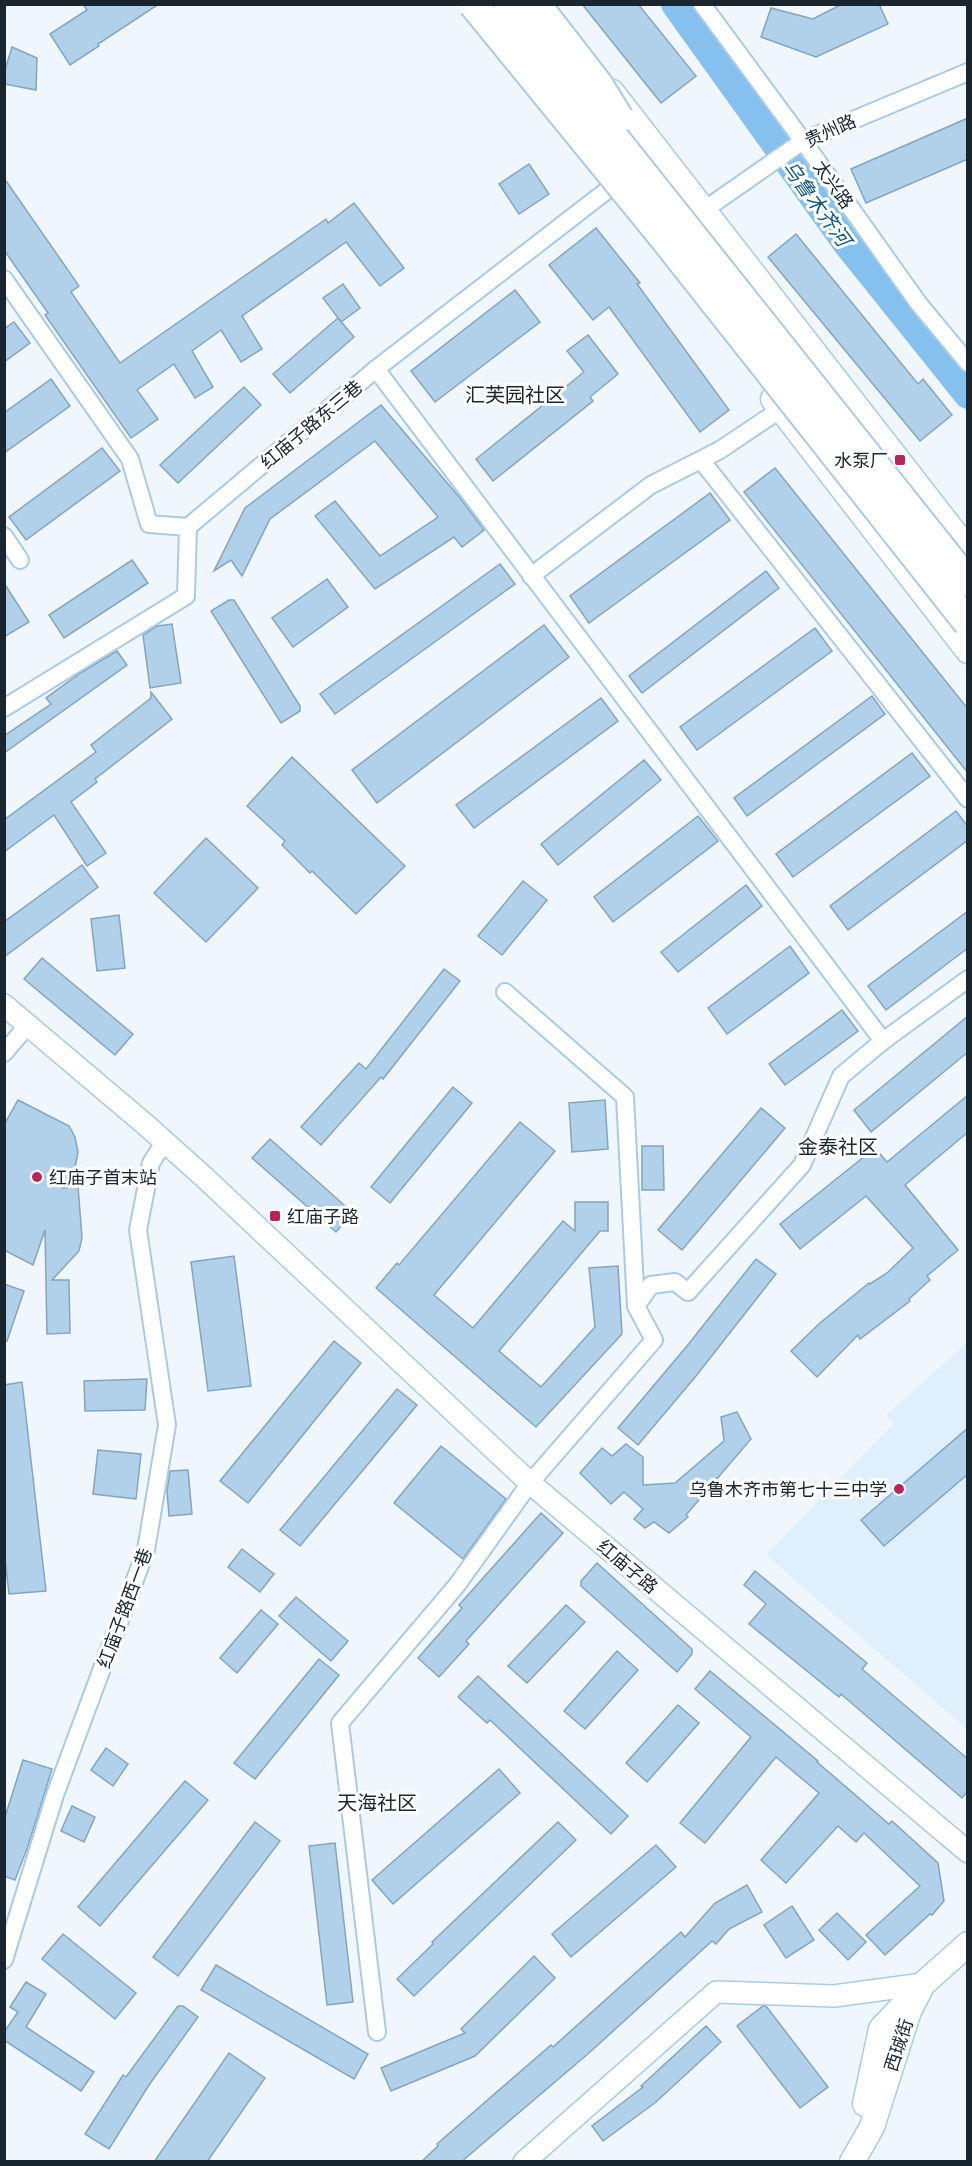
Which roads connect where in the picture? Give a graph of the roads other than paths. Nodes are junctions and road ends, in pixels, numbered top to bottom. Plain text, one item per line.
1 (461, 4) edge
2 (472, 4) edge
3 (508, 4) edge
4 (536, 4) edge
5 (543, 4) edge
6 (702, 4) edge
7 (968, 72) edge
8 (800, 143) junction
9 (650, 159) junction
10 (610, 188) junction
11 (704, 209) junction
12 (655, 246) junction
13 (4, 279) edge
14 (968, 363) edge
15 (376, 369) junction
16 (781, 408) junction
17 (701, 460) junction
18 (188, 527) junction
19 (4, 536) edge
20 (968, 550) edge
21 (20, 560) dead end
22 (531, 576) junction
23 (968, 582) edge
24 (968, 623) edge
25 (968, 651) edge
26 (4, 708) edge
27 (968, 799) edge
28 (968, 980) edge
29 (505, 992) dead end
30 (4, 1005) edge
31 (28, 1025) junction
32 (883, 1041) junction
33 (4, 1053) edge
34 (165, 1142) junction
35 (636, 1306) junction
36 (530, 1483) junction
37 (968, 1852) edge
38 (968, 1944) edge
39 (4, 1960) edge
40 (923, 1984) junction
41 (376, 2032) dead end
42 (524, 2162) edge
43 (837, 2162) edge
44 (852, 2162) edge

1 - 10 main road
2 - 24 highway, bridge
3 - 9 highway, bridge
4 - 9 highway, bridge
5 - 9 main road
6 - 8 street, 太兴路
7 - 8 street, 贵州路
8 - 11 street, 贵州路
8 - 14 street, 太兴路
9 - 10 street, 红庙子路东三巷
9 - 11 main road
9 - 23 highway, bridge
10 - 12 main road
10 - 15 street, 红庙子路东三巷
11 - 12 street, 贵州路
11 - 20 main road
12 - 16 main road
13 - 18 street
15 - 18 street, 红庙子路东三巷
15 - 22 street
16 - 17 street
16 - 25 main road
17 - 22 street
17 - 27 street
18 - 26 street
19 - 21 street
22 - 32 street
28 - 32 street
29 - 35 street
30 - 31 street, 红庙子路
31 - 33 street
31 - 34 street, 红庙子路
32 - 35 street
34 - 36 street, 红庙子路
34 - 39 street, 红庙子路西一巷
35 - 36 street
36 - 37 street, 红庙子路
36 - 41 street
38 - 40 main road, 西珹街
40 - 42 street
40 - 43 main road
40 - 44 main road, 西珹街

